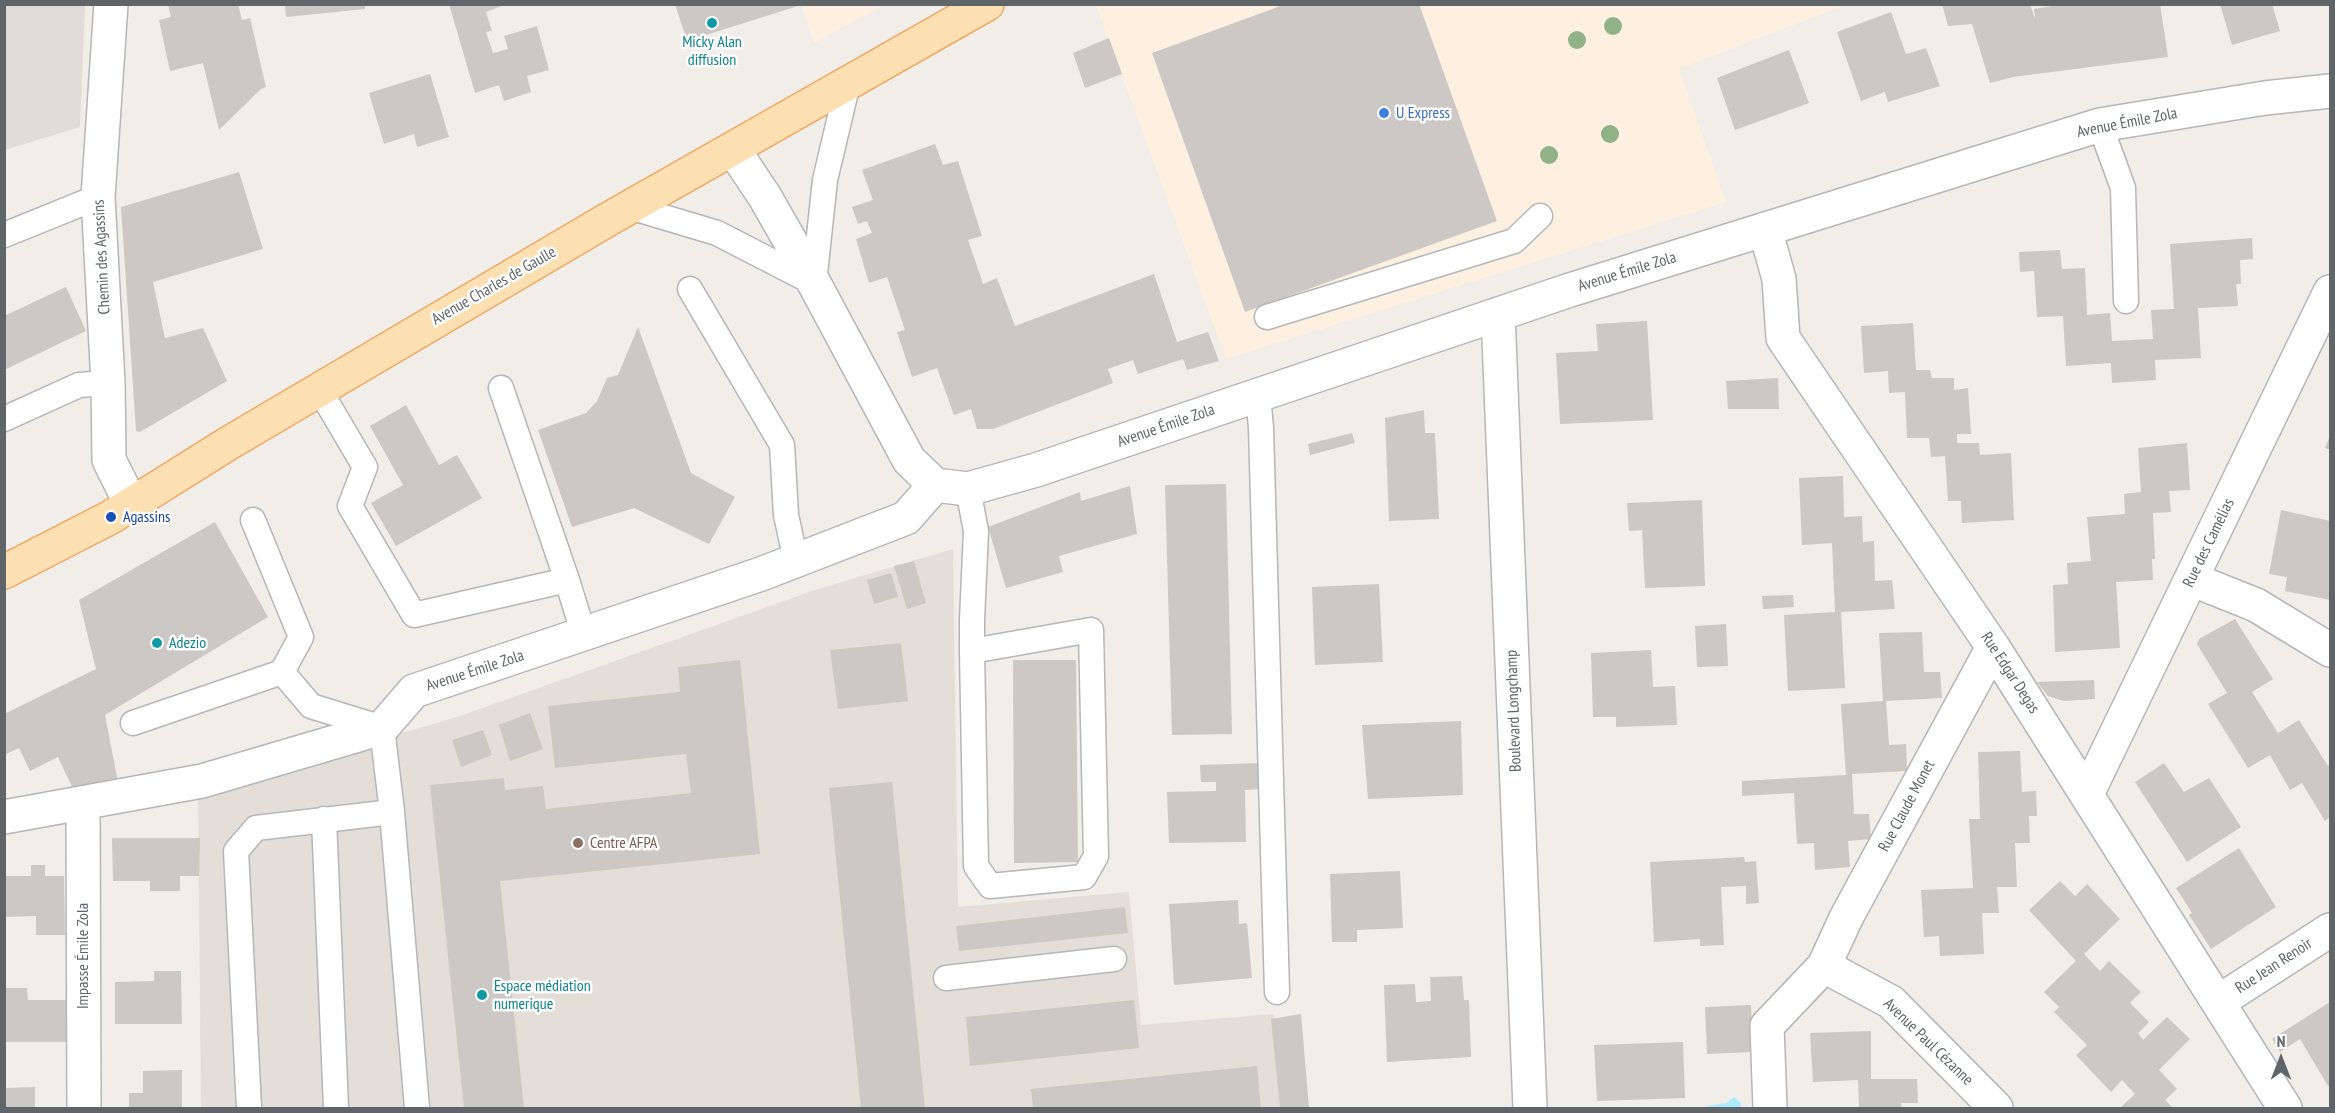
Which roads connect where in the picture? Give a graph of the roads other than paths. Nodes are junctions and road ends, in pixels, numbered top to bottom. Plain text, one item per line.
1 (111, 4) edge
2 (987, 4) edge
3 (952, 13) edge
4 (848, 83) junction
5 (2331, 91) edge
6 (2100, 125) junction
7 (733, 149) junction
8 (98, 197) junction
9 (630, 207) junction
10 (1540, 216) dead end
11 (1765, 229) junction
12 (4, 235) edge
13 (814, 283) junction
14 (690, 289) dead end
15 (2331, 292) edge
16 (2126, 301) dead end
17 (1498, 314) junction
18 (1267, 317) dead end
19 (108, 382) junction
20 (501, 387) dead end
21 (319, 389) junction
22 (1258, 395) junction
23 (4, 419) edge
24 (934, 485) junction
25 (968, 489) junction
26 (132, 504) junction
27 (253, 520) dead end
28 (796, 561) junction
29 (4, 572) edge
30 (2192, 579) junction
31 (567, 580) junction
32 (584, 635) junction
33 (1993, 647) junction
34 (2331, 650) edge
35 (972, 651) junction
36 (282, 672) junction
37 (133, 723) dead end
38 (382, 728) junction
39 (2087, 794) junction
40 (83, 803) junction
41 (392, 812) junction
42 (4, 817) edge
43 (324, 819) junction
44 (2331, 930) edge
45 (1114, 959) dead end
46 (1824, 966) junction
47 (946, 978) dead end
48 (1277, 992) dead end
49 (2218, 1002) junction
50 (84, 1108) edge
51 (249, 1108) edge
52 (336, 1108) edge
53 (417, 1108) edge
54 (1530, 1108) edge
55 (1770, 1108) edge
56 (1996, 1108) edge
57 (2286, 1108) edge

1 - 8 street, Chemin des Agassins
2 - 3 main road, Avenue Charles de Gaulle
3 - 4 main road, Avenue Charles de Gaulle
4 - 7 main road, Avenue Charles de Gaulle
4 - 13 lane
5 - 6 street, Avenue Émile Zola
6 - 11 street, Avenue Émile Zola
6 - 16 lane
7 - 9 main road, Avenue Charles de Gaulle
7 - 13 street
8 - 12 lane
8 - 19 street, Chemin des Agassins
9 - 13 lane
9 - 21 main road, Avenue Charles de Gaulle
10 - 18 lane
11 - 17 street, Avenue Émile Zola
11 - 33 street, Rue Edgar Degas
13 - 24 street
14 - 28 lane
15 - 30 street, Rue des Camélias
17 - 22 street, Avenue Émile Zola
17 - 54 street, Boulevard Longchamp
19 - 23 lane
19 - 26 street, Chemin des Agassins
20 - 31 lane
21 - 26 main road, Avenue Charles de Gaulle
21 - 31 lane
22 - 25 street, Avenue Émile Zola
22 - 48 lane
24 - 25 street, Avenue Émile Zola
24 - 28 street, Avenue Émile Zola
25 - 35 lane
26 - 29 main road, Avenue Charles de Gaulle
27 - 36 lane
28 - 32 street, Avenue Émile Zola
30 - 34 street
30 - 39 street, Rue des Camélias
31 - 32 lane
32 - 38 street, Avenue Émile Zola
33 - 39 street, Rue Edgar Degas
33 - 46 street, Rue Claude Monet
35 - 35 lane
36 - 37 lane
36 - 38 lane
38 - 40 street
38 - 41 lane
39 - 49 street, Rue Edgar Degas
40 - 42 street
40 - 50 street, Impasse Émile Zola
41 - 43 lane
41 - 53 lane
43 - 51 lane
43 - 52 lane
44 - 49 street, Rue Jean Renoir
45 - 47 lane
46 - 55 street, Rue Claude Monet
46 - 56 street, Avenue Paul Cézanne
49 - 57 street, Rue Edgar Degas

